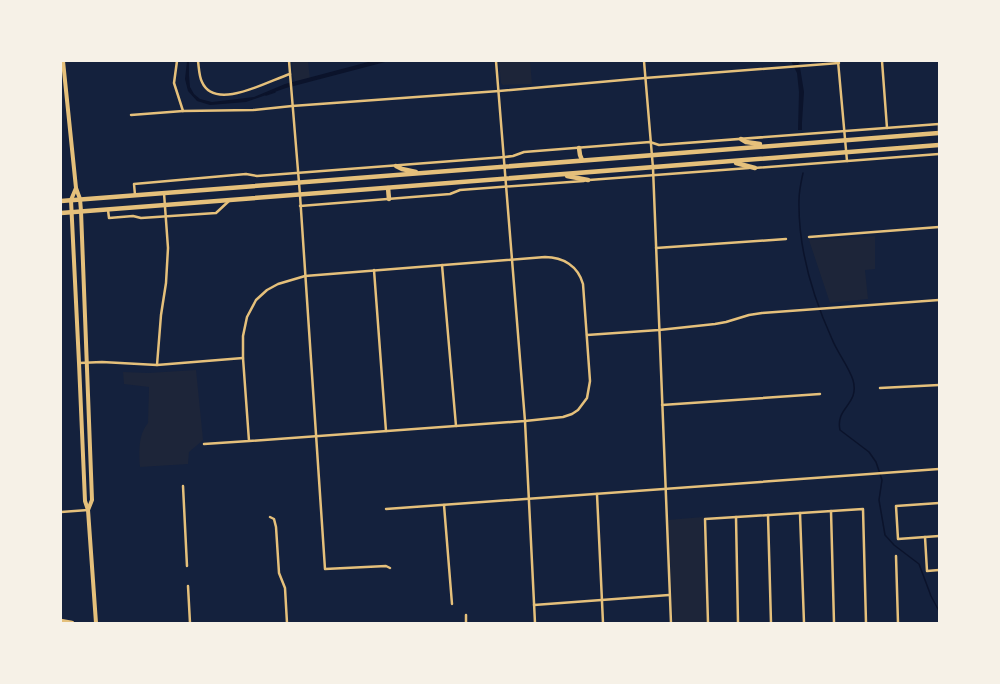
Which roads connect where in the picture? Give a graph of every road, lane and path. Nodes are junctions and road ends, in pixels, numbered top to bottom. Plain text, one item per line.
1 (63, 61) edge
2 (177, 61) edge
3 (198, 61) edge
4 (288, 61) edge
5 (496, 61) edge
6 (644, 61) edge
7 (882, 61) edge
8 (838, 62) edge
9 (290, 74) junction
10 (645, 78) junction
11 (499, 91) junction
12 (292, 106) junction
13 (183, 111) junction
14 (131, 114) dead end
15 (939, 124) edge
16 (887, 128) junction
17 (844, 132) junction
18 (939, 133) edge
19 (741, 139) junction
20 (845, 140) junction
21 (650, 142) junction
22 (939, 145) edge
23 (768, 146) junction
24 (579, 148) junction
25 (846, 152) junction
26 (939, 154) edge
27 (652, 155) junction
28 (504, 157) junction
29 (582, 160) junction
30 (847, 161) junction
31 (730, 162) junction
32 (396, 166) junction
33 (505, 166) junction
34 (652, 168) junction
35 (755, 168) junction
36 (298, 173) junction
37 (421, 173) junction
38 (560, 175) junction
39 (653, 176) junction
40 (506, 179) junction
41 (588, 180) junction
42 (299, 182) junction
43 (507, 187) junction
44 (76, 188) junction
45 (388, 188) junction
46 (164, 193) junction
47 (135, 195) junction
48 (300, 195) junction
49 (80, 199) junction
50 (389, 199) junction
51 (71, 200) junction
52 (230, 200) junction
53 (61, 201) edge
54 (165, 205) junction
55 (300, 206) junction
56 (108, 210) junction
57 (81, 211) junction
58 (71, 212) junction
59 (61, 213) edge
60 (166, 216) junction
61 (939, 227) edge
62 (809, 237) dead end
63 (786, 239) dead end
64 (656, 248) junction
65 (512, 259) junction
66 (442, 266) junction
67 (374, 270) junction
68 (305, 276) junction
69 (939, 300) edge
70 (659, 330) junction
71 (587, 335) junction
72 (243, 358) junction
73 (79, 363) junction
74 (86, 363) junction
75 (157, 365) junction
76 (939, 385) edge
77 (880, 388) dead end
78 (820, 394) dead end
79 (662, 405) junction
80 (525, 421) junction
81 (456, 426) junction
82 (386, 431) junction
83 (316, 436) junction
84 (249, 440) junction
85 (204, 444) dead end
86 (939, 469) edge
87 (183, 486) dead end
88 (665, 489) junction
89 (597, 494) junction
90 (529, 499) junction
91 (939, 503) edge
92 (444, 505) junction
93 (386, 509) dead end
94 (88, 510) junction
95 (831, 511) junction
96 (61, 512) edge
97 (800, 513) junction
98 (768, 515) junction
99 (270, 517) dead end
100 (736, 517) junction
101 (939, 536) edge
102 (925, 537) junction
103 (896, 556) dead end
104 (187, 566) dead end
105 (390, 568) dead end
106 (939, 570) edge
107 (188, 586) dead end
108 (669, 595) junction
109 (602, 599) junction
110 (452, 604) dead end
111 (534, 605) junction
112 (466, 615) dead end
113 (61, 621) edge
114 (72, 623) edge
115 (96, 623) edge
116 (190, 623) edge
117 (287, 623) edge
118 (466, 623) edge
119 (535, 623) edge
120 (603, 623) edge
121 (671, 623) edge
122 (708, 623) edge
123 (738, 623) edge
124 (771, 623) edge
125 (804, 623) edge
126 (834, 623) edge
127 (866, 623) edge
128 (898, 623) edge

1 - 44 main road
2 - 13 street
3 - 9 street
4 - 9 street
5 - 11 street
6 - 10 street
7 - 16 street
8 - 10 street
8 - 17 street
9 - 12 street
10 - 11 street
10 - 21 street
11 - 12 street
11 - 28 street
12 - 13 street
12 - 36 street
13 - 14 street
15 - 16 street
15 - 18 street
16 - 17 street
17 - 19 street
17 - 20 street
18 - 20 main road
19 - 21 street
19 - 23 main road
20 - 23 main road
20 - 25 street
21 - 24 street
21 - 27 street
22 - 25 main road
23 - 27 main road
24 - 28 street
24 - 29 main road
25 - 30 street
25 - 31 main road
26 - 30 street
27 - 29 main road
27 - 34 street
28 - 32 street
28 - 33 street
29 - 33 main road
30 - 35 street
31 - 34 main road
31 - 35 main road
32 - 36 street
32 - 37 main road
33 - 37 main road
33 - 40 street
34 - 38 main road
34 - 39 street
35 - 39 street
36 - 42 street
36 - 47 street
37 - 42 main road
38 - 40 main road
38 - 41 main road
39 - 41 street
39 - 64 street
40 - 43 street
40 - 45 main road
41 - 43 street
42 - 46 main road
42 - 48 street
43 - 50 street
43 - 65 street
44 - 49 main road
44 - 51 main road
45 - 48 main road
45 - 50 main road
46 - 47 main road
46 - 54 street
47 - 49 main road
48 - 52 main road
48 - 55 street
49 - 51 main road
49 - 57 main road
50 - 55 street
51 - 53 main road
51 - 58 main road
52 - 54 main road
52 - 60 street
54 - 56 main road
54 - 60 street
55 - 68 street
56 - 57 main road
56 - 60 street
57 - 58 main road
57 - 74 main road
58 - 59 main road
58 - 73 main road
60 - 75 street
61 - 62 street
63 - 64 street
64 - 70 street
65 - 66 street
65 - 71 street
65 - 80 street
66 - 67 street
66 - 81 street
67 - 68 street
67 - 82 street
68 - 72 street
68 - 83 street
69 - 70 street
70 - 71 street
70 - 79 street
71 - 80 street
72 - 75 street
72 - 84 street
73 - 74 street
73 - 94 main road
74 - 75 street
74 - 94 main road
76 - 77 street
78 - 79 street
79 - 88 street
80 - 81 street
80 - 90 street
81 - 82 street
82 - 83 street
83 - 84 street
83 - 105 street
84 - 85 street
86 - 88 street
87 - 104 street
88 - 89 street
88 - 108 street
89 - 90 street
89 - 109 street
90 - 92 street
90 - 111 street
91 - 102 street
92 - 93 street
92 - 110 street
94 - 96 street
94 - 115 main road
95 - 97 street
95 - 126 street
95 - 127 street
97 - 98 street
97 - 125 street
98 - 100 street
98 - 124 street
99 - 117 street
100 - 122 street
100 - 123 street
101 - 102 street
102 - 106 street
103 - 128 street
107 - 116 street
108 - 109 street
108 - 121 street
109 - 111 street
109 - 120 street
111 - 119 street
112 - 118 street
113 - 114 main road

